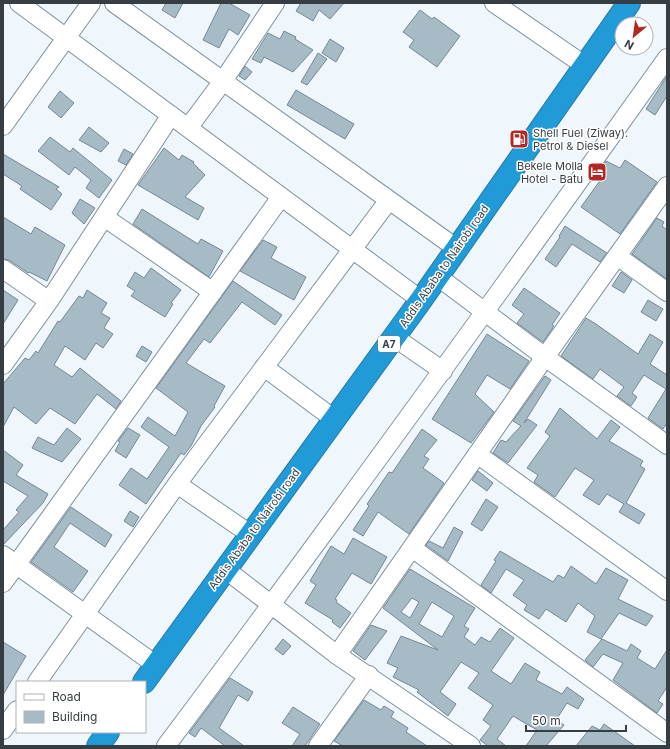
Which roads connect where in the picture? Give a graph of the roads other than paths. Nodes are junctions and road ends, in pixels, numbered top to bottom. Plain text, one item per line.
1 (19, 3) edge
2 (91, 3) edge
3 (114, 3) edge
4 (274, 3) edge
5 (494, 3) edge
6 (628, 3) edge
7 (67, 38) junction
8 (667, 58) edge
9 (584, 65) junction
10 (223, 81) junction
11 (171, 115) junction
12 (3, 126) edge
13 (188, 128) junction
14 (667, 186) edge
15 (281, 197) junction
16 (388, 200) junction
17 (104, 216) junction
18 (456, 248) junction
19 (352, 249) junction
20 (617, 256) junction
21 (3, 269) edge
22 (438, 276) junction
23 (213, 292) junction
24 (667, 292) edge
25 (421, 300) junction
26 (49, 301) junction
27 (486, 312) junction
28 (394, 337) junction
29 (545, 357) junction
30 (3, 365) edge
31 (264, 367) junction
32 (443, 371) junction
33 (334, 419) junction
34 (667, 446) edge
35 (477, 454) junction
36 (177, 484) junction
37 (250, 534) junction
38 (412, 548) junction
39 (9, 560) edge
40 (225, 569) junction
41 (3, 583) edge
42 (667, 591) edge
43 (272, 605) junction
44 (84, 614) junction
45 (338, 655) junction
46 (150, 673) edge
47 (369, 675) junction
48 (38, 681) edge
49 (16, 711) edge
50 (3, 730) edge
51 (107, 733) edge
52 (667, 733) edge
53 (98, 746) edge
54 (166, 746) edge
55 (318, 746) edge
56 (471, 746) edge

1 - 7 street
2 - 7 street
3 - 10 street
4 - 10 street
5 - 9 street
6 - 9 highway, Addis Ababa to Nairobi road / A7
7 - 11 street
7 - 12 street
8 - 27 street
9 - 18 highway, Addis Ababa to Nairobi road / A7
10 - 13 street
10 - 16 street
11 - 13 street
11 - 17 street
13 - 15 street
14 - 20 street
15 - 19 street
15 - 23 street
16 - 18 street
16 - 19 street
17 - 23 street
17 - 26 street
18 - 22 highway, Addis Ababa to Nairobi road / A7
19 - 25 street
19 - 31 street
20 - 24 street
20 - 29 street
21 - 26 street
22 - 25 highway, Addis Ababa to Nairobi road / A7
22 - 27 street
23 - 39 street
25 - 28 highway, Addis Ababa to Nairobi road / A7
26 - 30 street
27 - 29 street
27 - 32 street
28 - 32 street
28 - 33 highway, Addis Ababa to Nairobi road / A7
29 - 34 street
29 - 35 street
31 - 33 street
31 - 36 street
32 - 43 street
33 - 37 highway, Addis Ababa to Nairobi road / A7
35 - 38 street
35 - 42 street
36 - 37 street
36 - 44 street
37 - 40 highway, Addis Ababa to Nairobi road / A7
38 - 45 street
38 - 52 street
39 - 41 street
39 - 44 street
40 - 43 street
40 - 46 highway, Addis Ababa to Nairobi road / A7
43 - 45 street
43 - 54 street
44 - 46 street
44 - 48 street
45 - 47 street
47 - 55 street
47 - 56 street
49 - 50 street
51 - 53 highway

